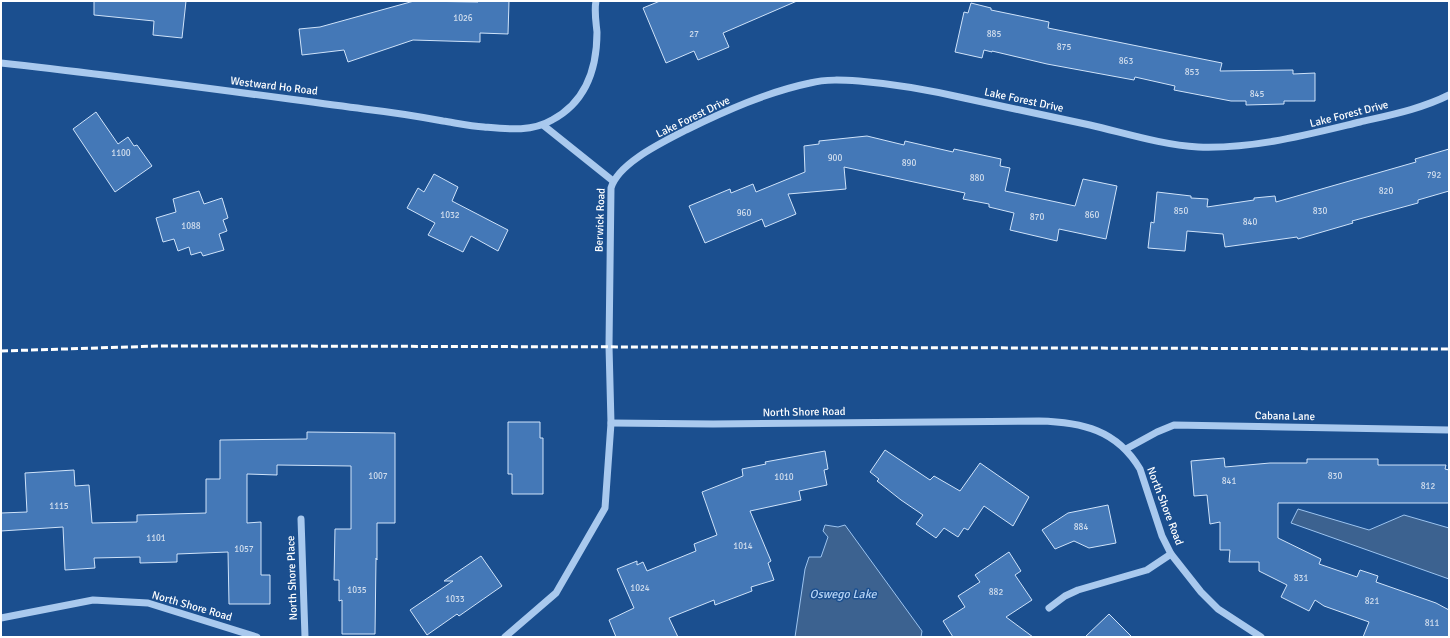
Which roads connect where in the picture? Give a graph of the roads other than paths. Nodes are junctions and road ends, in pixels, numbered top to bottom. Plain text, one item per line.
1 (595, 1) edge
2 (1, 63) edge
3 (1449, 96) edge
4 (543, 125) junction
5 (613, 181) junction
6 (611, 423) junction
7 (1449, 430) edge
8 (1126, 449) junction
9 (301, 519) dead end
10 (1171, 554) junction
11 (1049, 608) dead end
12 (1, 618) edge
13 (257, 637) edge
14 (306, 637) edge
15 (505, 637) edge
16 (1261, 637) edge

1 - 4 street
2 - 4 street, Westward Ho Road
3 - 5 street, Lake Forest Drive
4 - 5 street, Berwick Road
5 - 6 street, Berwick Road
6 - 8 street, North Shore Road
6 - 15 street
7 - 8 street, Cabana Lane
8 - 10 street, North Shore Road
9 - 14 street, North Shore Place
10 - 11 street, North Shore Road
10 - 16 street, North Shore Road
12 - 13 street, North Shore Road

